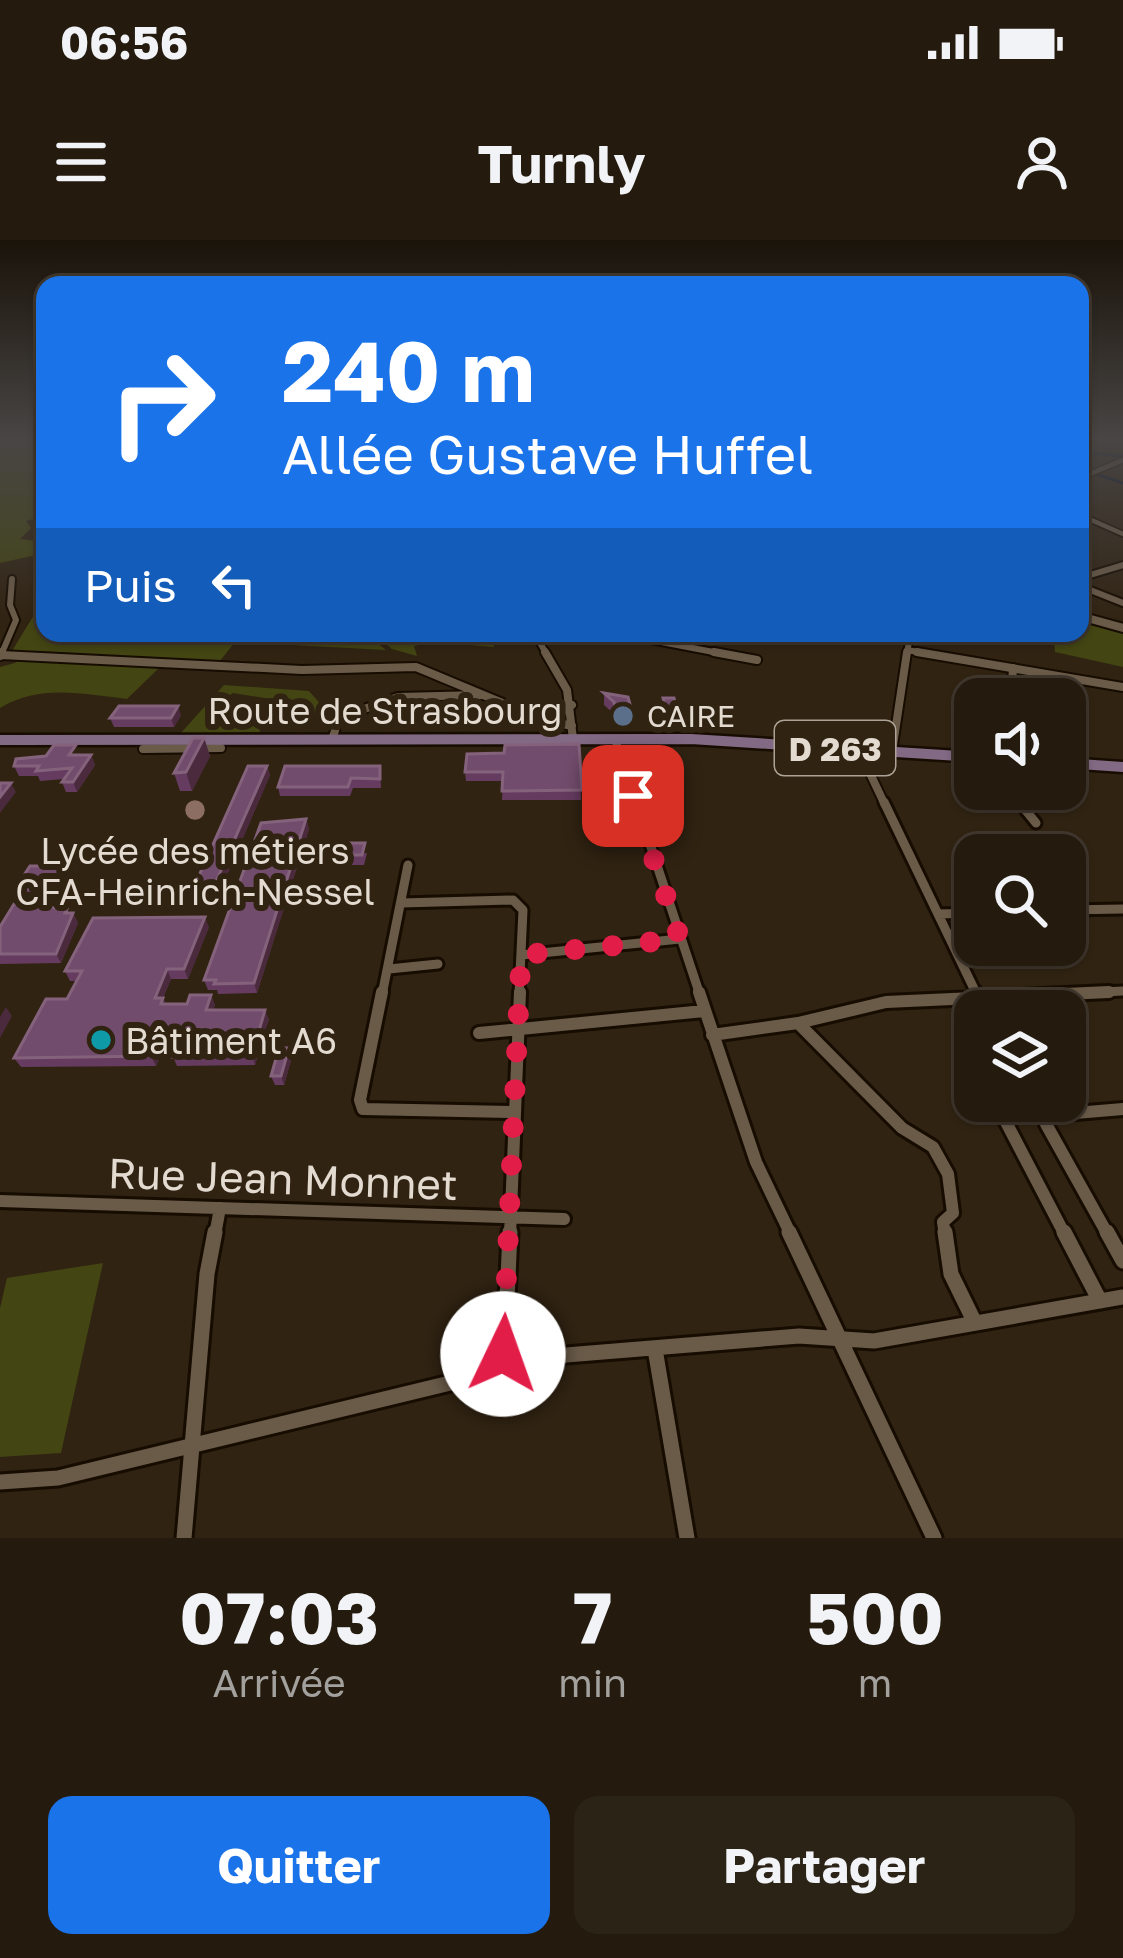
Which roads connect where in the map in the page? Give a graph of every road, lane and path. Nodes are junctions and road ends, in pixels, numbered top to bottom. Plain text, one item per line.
1 (1089, 519) edge
2 (1123, 534) edge
3 (1123, 566) edge
4 (1107, 570) junction
5 (1123, 576) edge
6 (1089, 578) edge
7 (12, 579) dead end
8 (1089, 587) edge
9 (1123, 604) edge
10 (1089, 619) edge
11 (1123, 628) edge
12 (546, 642) edge
13 (663, 642) edge
14 (909, 642) edge
15 (908, 650) junction
16 (0, 655) edge
17 (758, 660) dead end
18 (1013, 668) junction
19 (1012, 678) edge
20 (1123, 687) edge
21 (484, 694) junction
22 (572, 704) junction
23 (549, 721) junction
24 (573, 732) junction
25 (332, 740) junction
26 (548, 740) junction
27 (615, 740) junction
28 (4, 742) edge
29 (220, 748) dead end
30 (143, 749) dead end
31 (859, 749) junction
32 (892, 752) junction
33 (954, 756) edge
34 (1086, 764) edge
35 (1123, 767) edge
36 (1026, 810) edge
37 (1036, 823) dead end
38 (408, 865) dead end
39 (401, 903) junction
40 (1123, 909) edge
41 (1086, 910) edge
42 (938, 914) junction
43 (954, 914) edge
44 (680, 939) junction
45 (521, 955) junction
46 (438, 964) dead end
47 (389, 969) junction
48 (974, 990) edge
49 (1123, 991) edge
50 (1086, 993) edge
51 (954, 999) edge
52 (704, 1011) junction
53 (798, 1023) junction
54 (518, 1030) junction
55 (479, 1033) dead end
56 (712, 1035) junction
57 (1123, 1108) edge
58 (514, 1112) junction
59 (1006, 1122) edge
60 (0, 1201) edge
61 (220, 1208) junction
62 (509, 1219) junction
63 (564, 1219) dead end
64 (1123, 1261) edge
65 (1123, 1297) edge
66 (1100, 1301) junction
67 (975, 1323) junction
68 (838, 1340) junction
69 (655, 1349) junction
70 (504, 1369) junction
71 (190, 1444) junction
72 (0, 1482) edge
73 (184, 1538) edge
74 (687, 1538) edge
75 (934, 1538) edge

1 - 2 street
3 - 4 street
4 - 5 street
4 - 6 street
7 - 16 street
8 - 9 street
10 - 11 street
12 - 22 street
13 - 17 street
14 - 15 street
15 - 18 street
15 - 32 street
16 - 21 street
18 - 19 street
18 - 20 street
21 - 23 street
21 - 25 street
22 - 23 street
22 - 24 street
23 - 24 street
23 - 26 street
24 - 26 main road, Route de Strasbourg / D 263
24 - 27 main road, Route de Strasbourg / D 263
25 - 26 main road, Route de Strasbourg / D 263
25 - 28 main road, Route de Strasbourg / D 263
27 - 31 main road, Route de Strasbourg / D 263
27 - 44 street
29 - 30 street
31 - 32 main road, Route de Strasbourg / D 263
31 - 42 street
32 - 33 main road, Route de Strasbourg / D 263
34 - 35 main road
36 - 37 street
38 - 39 street
39 - 45 street
39 - 47 street
40 - 41 street
42 - 43 street
42 - 48 street
44 - 45 street
44 - 52 street
45 - 54 street
46 - 47 street
47 - 58 street
49 - 50 street
51 - 53 street
52 - 54 street
52 - 56 street
53 - 56 street
53 - 67 street
54 - 55 street
54 - 58 street
56 - 68 street
57 - 64 street
58 - 62 street
59 - 66 street
60 - 61 street, Rue Jean Monnet
61 - 62 street, Rue Jean Monnet
61 - 71 street
62 - 63 street, Rue Jean Monnet
62 - 70 street
65 - 66 street
66 - 67 street
67 - 68 street
68 - 69 street
68 - 75 street
69 - 70 street
69 - 74 street
70 - 71 street
71 - 72 street
71 - 73 street

